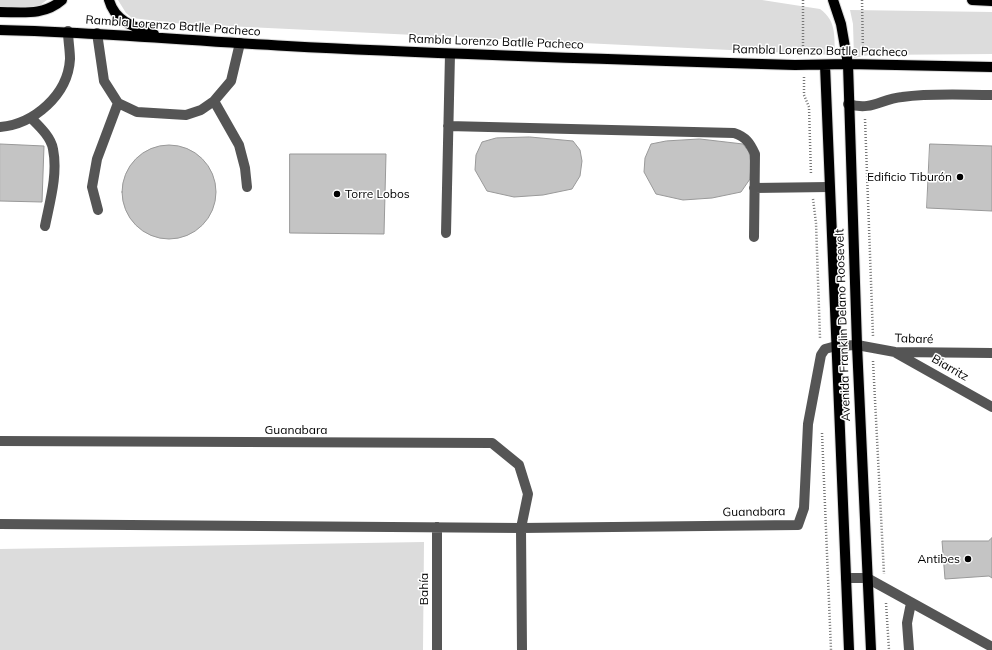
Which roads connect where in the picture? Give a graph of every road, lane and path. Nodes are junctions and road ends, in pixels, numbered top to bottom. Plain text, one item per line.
1 (62, 0) edge
2 (109, 0) edge
3 (803, 0) edge
4 (833, 0) edge
5 (862, 0) edge
6 (972, 0) edge
7 (992, 0) edge
8 (0, 12) edge
9 (0, 30) edge
10 (68, 31) junction
11 (97, 33) junction
12 (162, 38) junction
13 (240, 43) junction
14 (450, 54) junction
15 (825, 64) junction
16 (848, 64) junction
17 (804, 65) junction
18 (863, 65) junction
19 (992, 67) edge
20 (992, 95) edge
21 (214, 101) junction
22 (118, 103) junction
23 (848, 104) junction
24 (864, 107) junction
25 (31, 118) junction
26 (448, 126) junction
27 (0, 127) edge
28 (247, 187) dead end
29 (809, 187) junction
30 (829, 187) junction
31 (754, 188) junction
32 (98, 210) dead end
33 (45, 226) dead end
34 (446, 233) dead end
35 (754, 237) dead end
36 (856, 345) junction
37 (836, 346) junction
38 (874, 349) junction
39 (895, 352) junction
40 (992, 353) edge
41 (821, 355) junction
42 (992, 407) edge
43 (822, 432) dead end
44 (0, 441) edge
45 (0, 524) edge
46 (437, 527) junction
47 (521, 528) junction
48 (846, 578) junction
49 (867, 578) junction
50 (885, 588) junction
51 (911, 603) junction
52 (992, 647) edge
53 (437, 650) edge
54 (522, 650) edge
55 (831, 650) edge
56 (849, 650) edge
57 (871, 650) edge
58 (889, 650) edge
59 (909, 650) edge

1 - 8 main road
2 - 12 main road
3 - 17 path
4 - 16 main road, Avenida Franklin Delano Roosevelt
5 - 18 path
6 - 7 main road
9 - 10 main road, Rambla Lorenzo Batlle Pacheco
10 - 11 main road, Rambla Lorenzo Batlle Pacheco
10 - 25 street
11 - 12 main road, Rambla Lorenzo Batlle Pacheco
11 - 22 street
12 - 13 main road, Rambla Lorenzo Batlle Pacheco
13 - 14 main road, Rambla Lorenzo Batlle Pacheco
13 - 21 street
14 - 17 main road, Rambla Lorenzo Batlle Pacheco
14 - 26 street
15 - 16 main road, Rambla Lorenzo Batlle Pacheco
15 - 17 main road, Rambla Lorenzo Batlle Pacheco
15 - 30 main road, Avenida Franklin Delano Roosevelt
16 - 18 main road, Rambla Lorenzo Batlle Pacheco
16 - 23 main road, Avenida Franklin Delano Roosevelt
17 - 29 path
18 - 19 main road, Rambla Lorenzo Batlle Pacheco
20 - 24 street
21 - 22 street
21 - 28 street
22 - 32 street
23 - 24 street
23 - 36 main road, Avenida Franklin Delano Roosevelt
24 - 38 path
25 - 27 street
25 - 33 street
26 - 31 street
26 - 34 street
29 - 30 street
29 - 31 street
29 - 41 path
30 - 37 main road, Avenida Franklin Delano Roosevelt
31 - 35 street
36 - 37 street, Tabaré
36 - 38 street, Tabaré
36 - 49 main road, Avenida Franklin Delano Roosevelt
37 - 41 street
37 - 48 main road, Avenida Franklin Delano Roosevelt
38 - 39 street, Tabaré
38 - 50 path
39 - 40 street, Tabaré
39 - 42 street, Biarritz
41 - 47 street, Guanabara
43 - 55 path
44 - 47 street, Guanabara
45 - 46 street, Guanabara
46 - 47 street, Guanabara
46 - 53 street, Bahía
47 - 54 street
48 - 49 street
48 - 56 main road, Avenida Franklin Delano Roosevelt
49 - 50 street
49 - 57 main road, Avenida Franklin Delano Roosevelt
50 - 51 street
50 - 58 path
51 - 52 street
51 - 59 street

